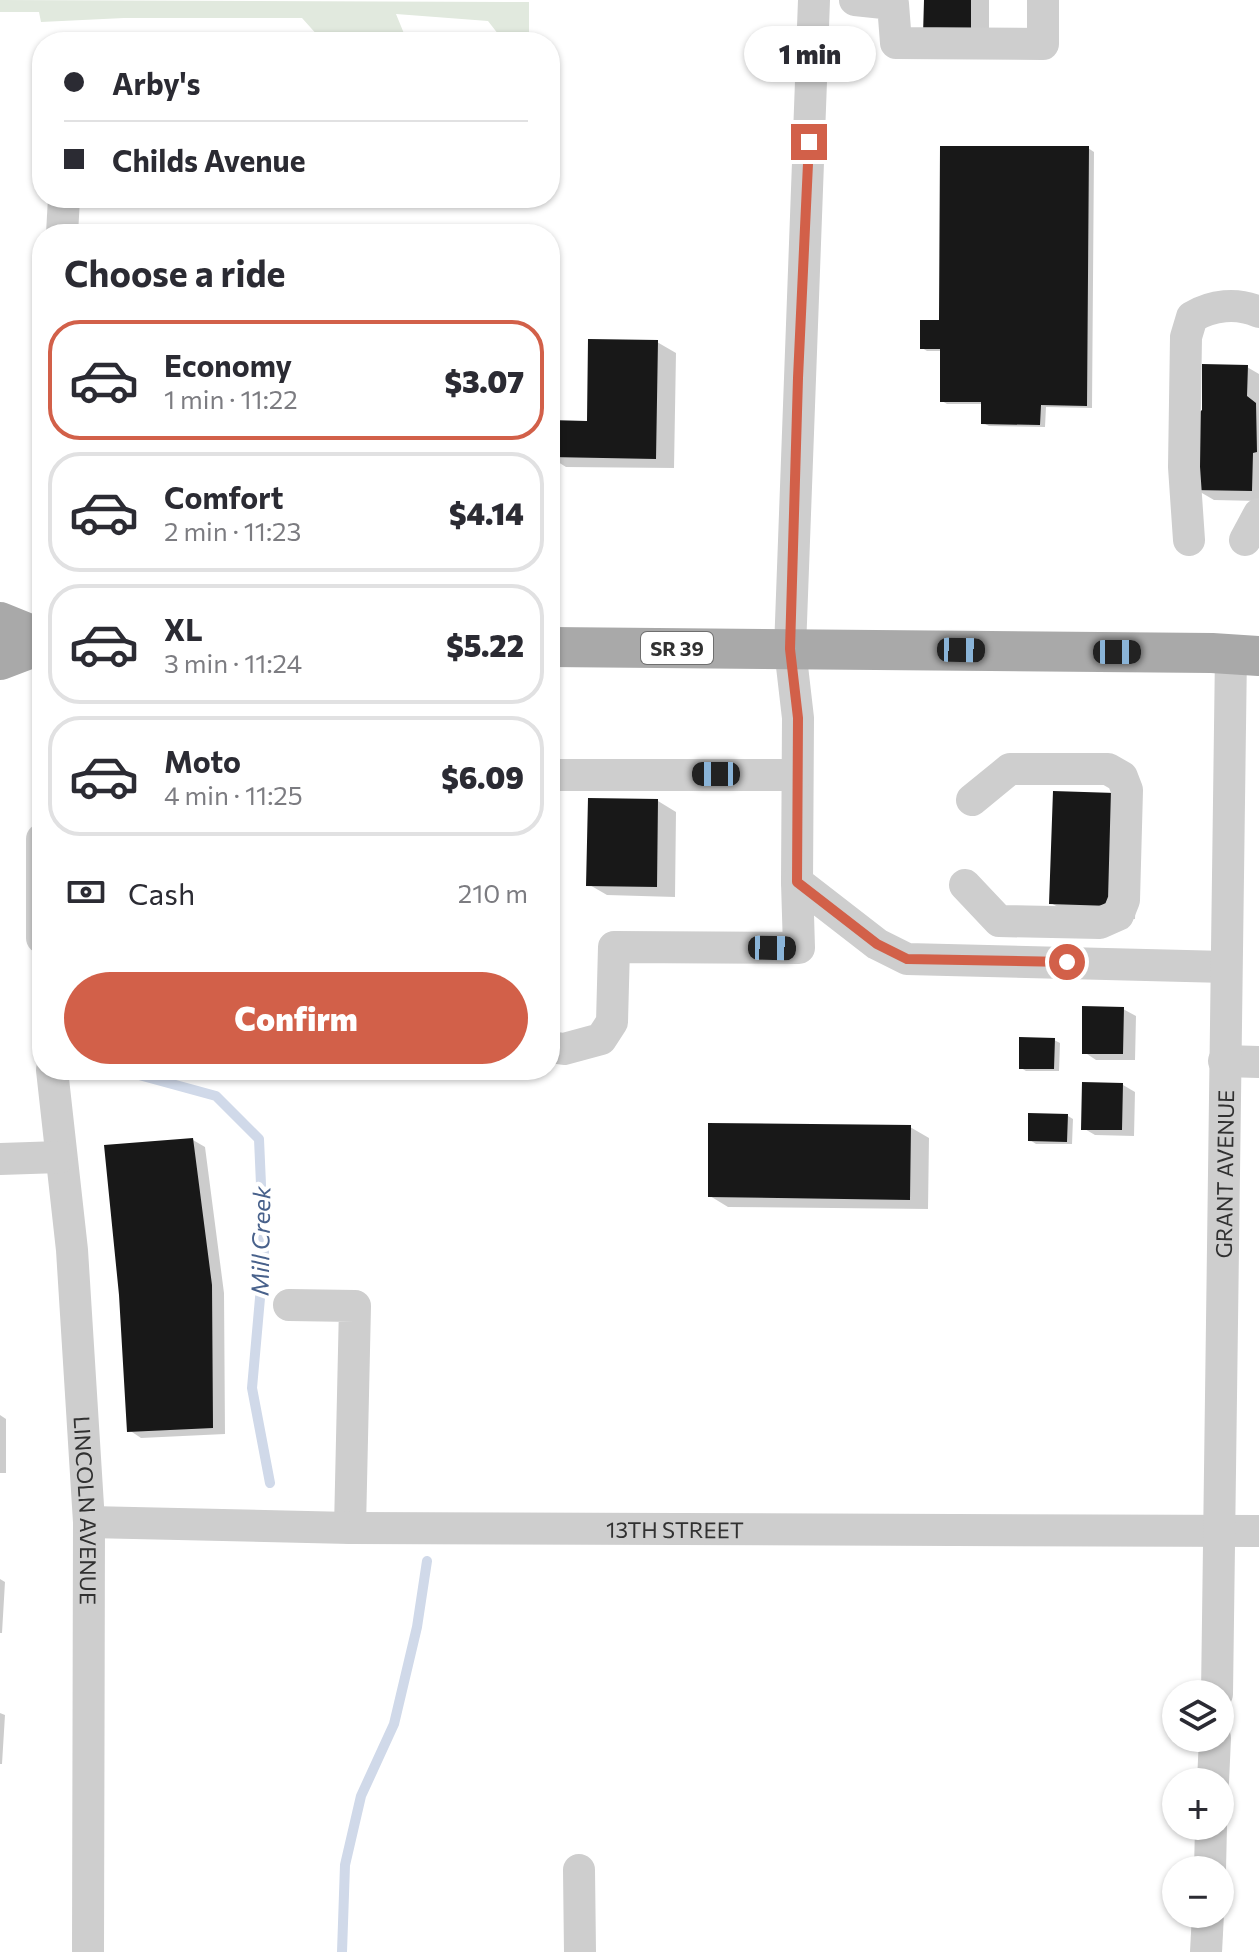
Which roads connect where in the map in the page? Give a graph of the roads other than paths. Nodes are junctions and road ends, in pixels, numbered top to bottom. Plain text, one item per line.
1 (814, 0) edge
2 (855, 0) edge
3 (1043, 0) edge
4 (893, 2) edge
5 (1259, 312) edge
6 (1189, 540) dead end
7 (0, 622) edge
8 (32, 637) edge
9 (32, 646) edge
10 (560, 647) edge
11 (790, 649) junction
12 (1250, 653) edge
13 (0, 660) edge
14 (560, 775) edge
15 (796, 775) junction
16 (972, 800) dead end
17 (797, 882) junction
18 (965, 885) dead end
19 (1226, 967) junction
20 (560, 1048) edge
21 (1224, 1061) junction
22 (1259, 1062) edge
23 (53, 1080) edge
24 (60, 1157) junction
25 (0, 1159) edge
26 (289, 1305) dead end
27 (89, 1522) junction
28 (350, 1528) junction
29 (1221, 1531) junction
30 (1259, 1531) edge
31 (1217, 1680) edge
32 (579, 1870) dead end
33 (1207, 1928) edge
34 (88, 1952) edge
35 (580, 1952) edge
36 (1206, 1952) edge

1 - 11 street
2 - 4 street
3 - 4 street
5 - 6 street
7 - 8 main road
9 - 13 main road
10 - 11 main road, SR 39
11 - 12 main road, SR 39
11 - 15 street
12 - 19 street, GRANT AVENUE
14 - 15 street
15 - 17 street
16 - 18 street
17 - 19 street
17 - 20 street
19 - 21 street, GRANT AVENUE
21 - 22 street
21 - 29 street, GRANT AVENUE
23 - 24 street, LINCOLN AVENUE
24 - 25 street
24 - 27 street, LINCOLN AVENUE
26 - 28 street
27 - 28 street, 13TH STREET
27 - 34 street, LINCOLN AVENUE
28 - 29 street, 13TH STREET
29 - 30 street, 13TH STREET
29 - 31 street, GRANT AVENUE
32 - 35 street
33 - 36 street

